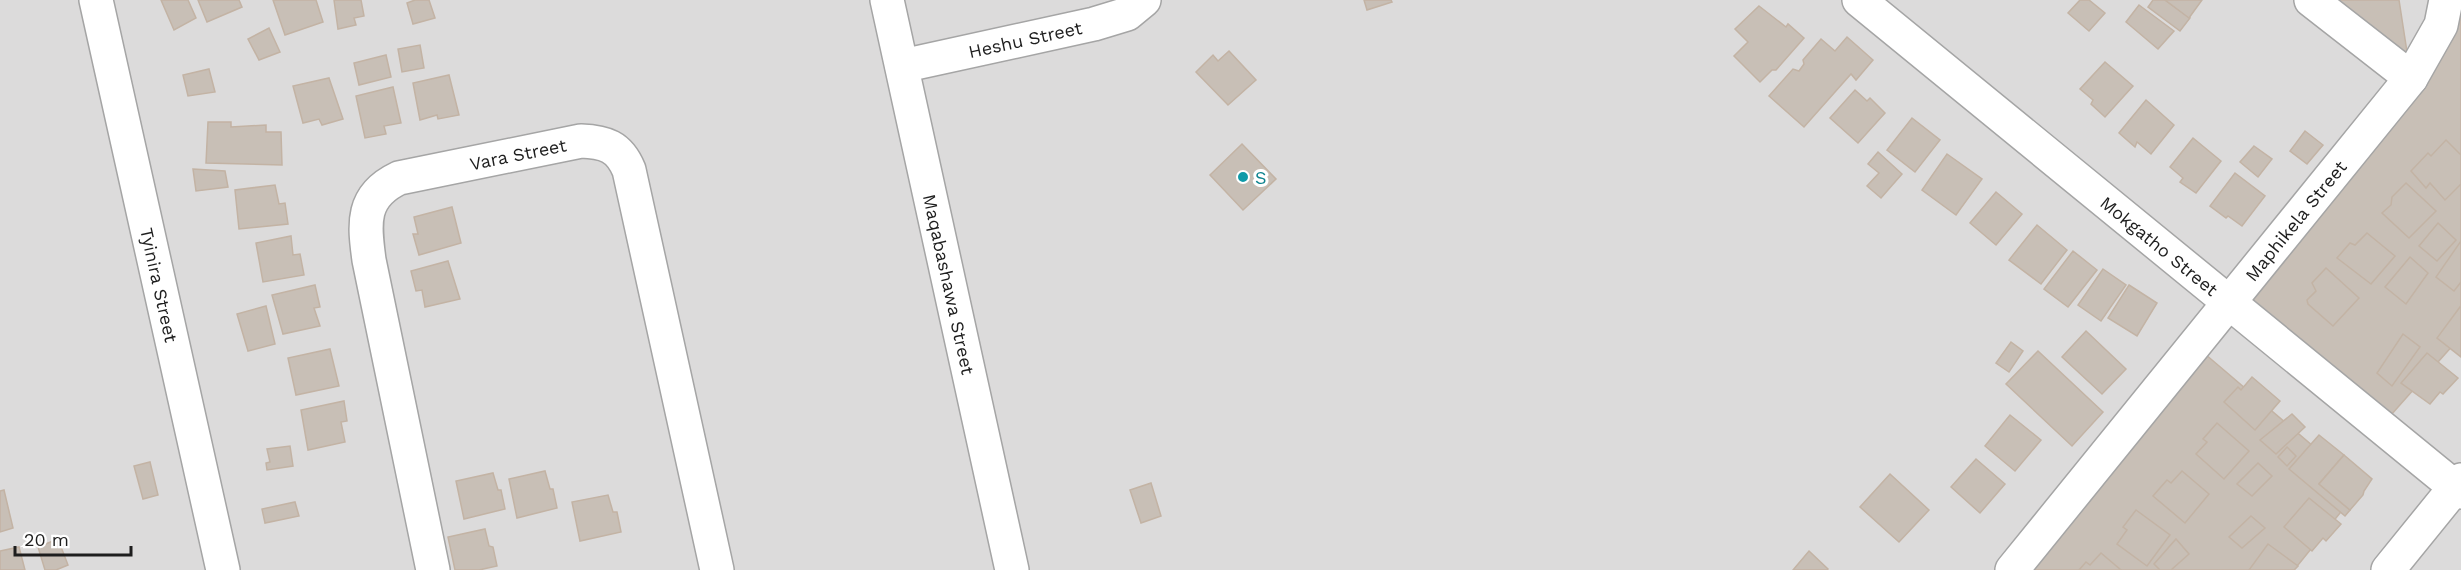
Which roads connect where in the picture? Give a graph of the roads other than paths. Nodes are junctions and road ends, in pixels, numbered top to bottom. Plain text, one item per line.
1 (96, 0) edge
2 (887, 0) edge
3 (1144, 0) edge
4 (1859, 0) edge
5 (2311, 0) edge
6 (2446, 0) edge
7 (902, 66) junction
8 (2411, 78) junction
9 (2229, 303) junction
10 (2459, 486) edge
11 (223, 570) edge
12 (433, 570) edge
13 (717, 570) edge
14 (1012, 570) edge
15 (2012, 570) edge
16 (2388, 570) edge

1 - 11 street, Tyinira Street
2 - 7 street, Maqabashawa Street
3 - 7 street, Heshu Street
4 - 9 street, Mokgatho Street
5 - 8 street
6 - 8 street, Maphikela Street
7 - 14 street, Maqabashawa Street
8 - 9 street, Maphikela Street
9 - 10 street, Mokgatho Street
9 - 15 street, Maphikela Street
10 - 16 street
12 - 13 street, Vara Street

